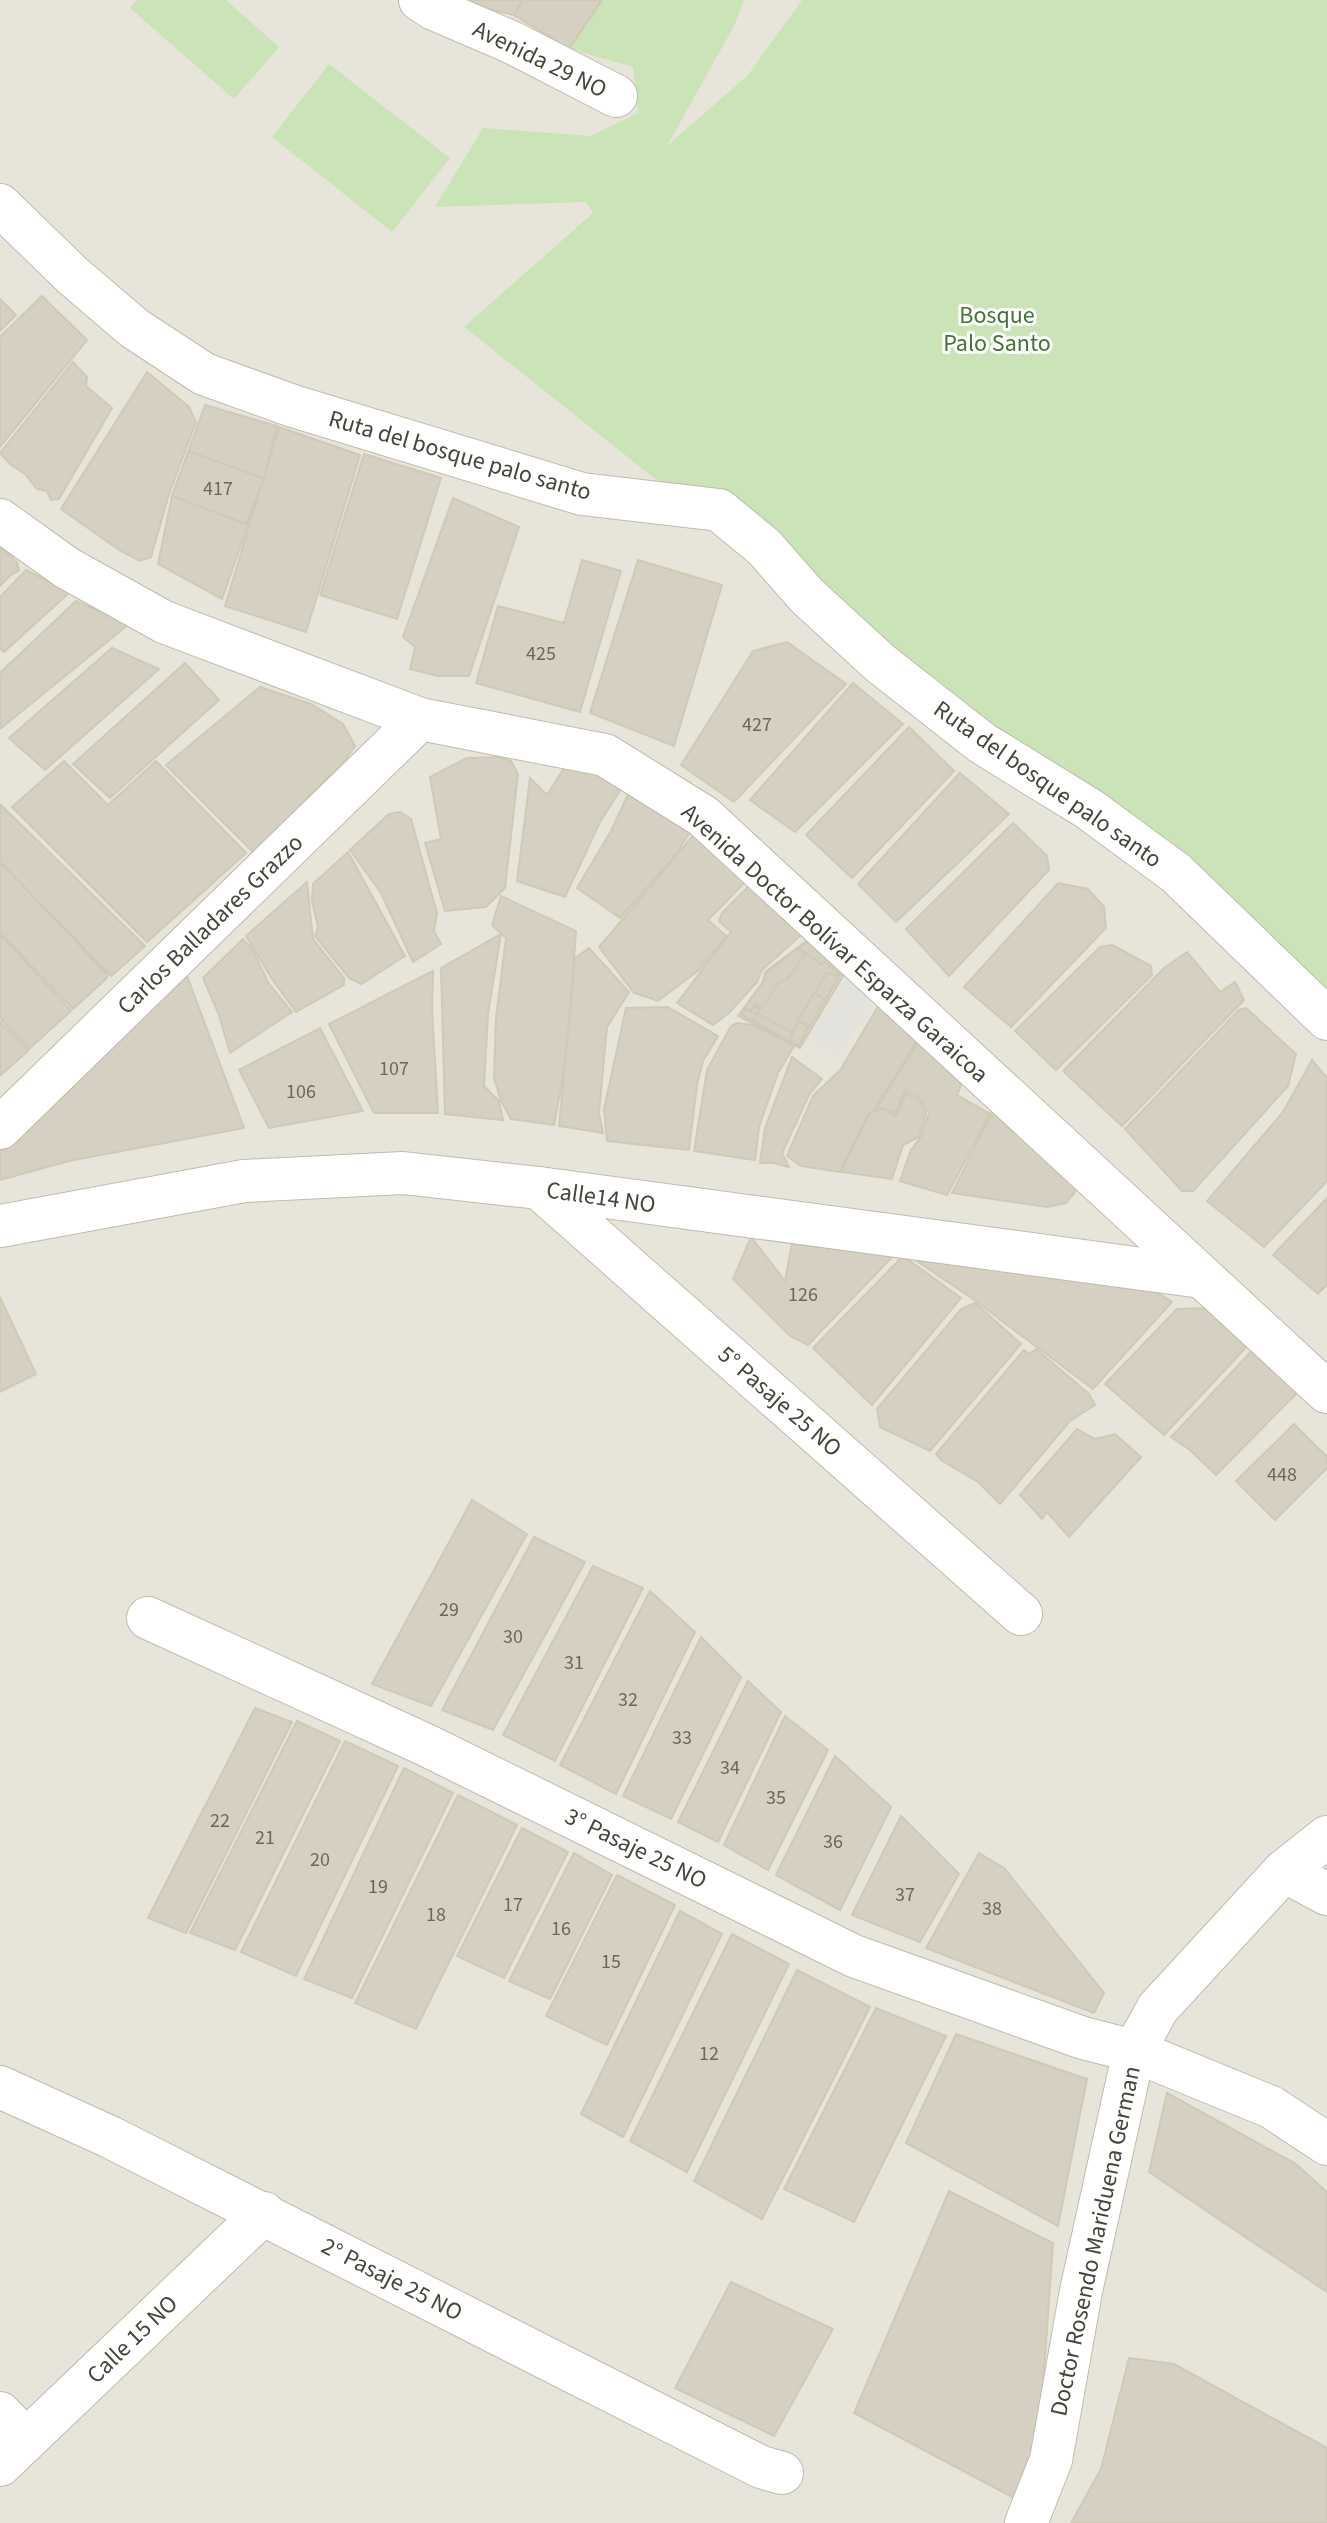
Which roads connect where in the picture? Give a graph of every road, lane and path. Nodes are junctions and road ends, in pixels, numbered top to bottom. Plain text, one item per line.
1 (420, 0) edge
2 (616, 96) dead end
3 (0, 205) edge
4 (0, 520) edge
5 (420, 719) junction
6 (1327, 1019) edge
7 (0, 1128) edge
8 (539, 1188) junction
9 (0, 1226) edge
10 (1202, 1277) junction
11 (1327, 1392) edge
12 (1021, 1614) dead end
13 (148, 1618) dead end
14 (1327, 1837) edge
15 (1284, 1871) junction
16 (1327, 1894) edge
17 (1134, 2051) junction
18 (0, 2087) edge
19 (1327, 2144) edge
20 (264, 2213) junction
21 (9, 2439) edge
22 (782, 2473) dead end
23 (1026, 2523) edge

1 - 2 street, Avenida 29 NO
3 - 6 street, Ruta del bosque palo santo
4 - 5 street, Avenida Doctor Bolívar Esparza Garaicoa
5 - 7 street, Carlos Balladares Grazzo
5 - 10 street, Avenida Doctor Bolívar Esparza Garaicoa
8 - 9 street, Calle14 NO
8 - 10 street, Calle14 NO
8 - 12 street, 5° Pasaje 25 NO
10 - 11 street, Avenida Doctor Bolívar Esparza Garaicoa
13 - 17 street, 3° Pasaje 25 NO
14 - 15 street, Doctor Rosendo Mariduena German
15 - 16 street
15 - 17 street, Doctor Rosendo Mariduena German
17 - 19 street, 3° Pasaje 25 NO
17 - 23 street, Doctor Rosendo Mariduena German
18 - 20 street, 2° Pasaje 25 NO
20 - 21 street, Calle 15 NO
20 - 22 street, 2° Pasaje 25 NO

